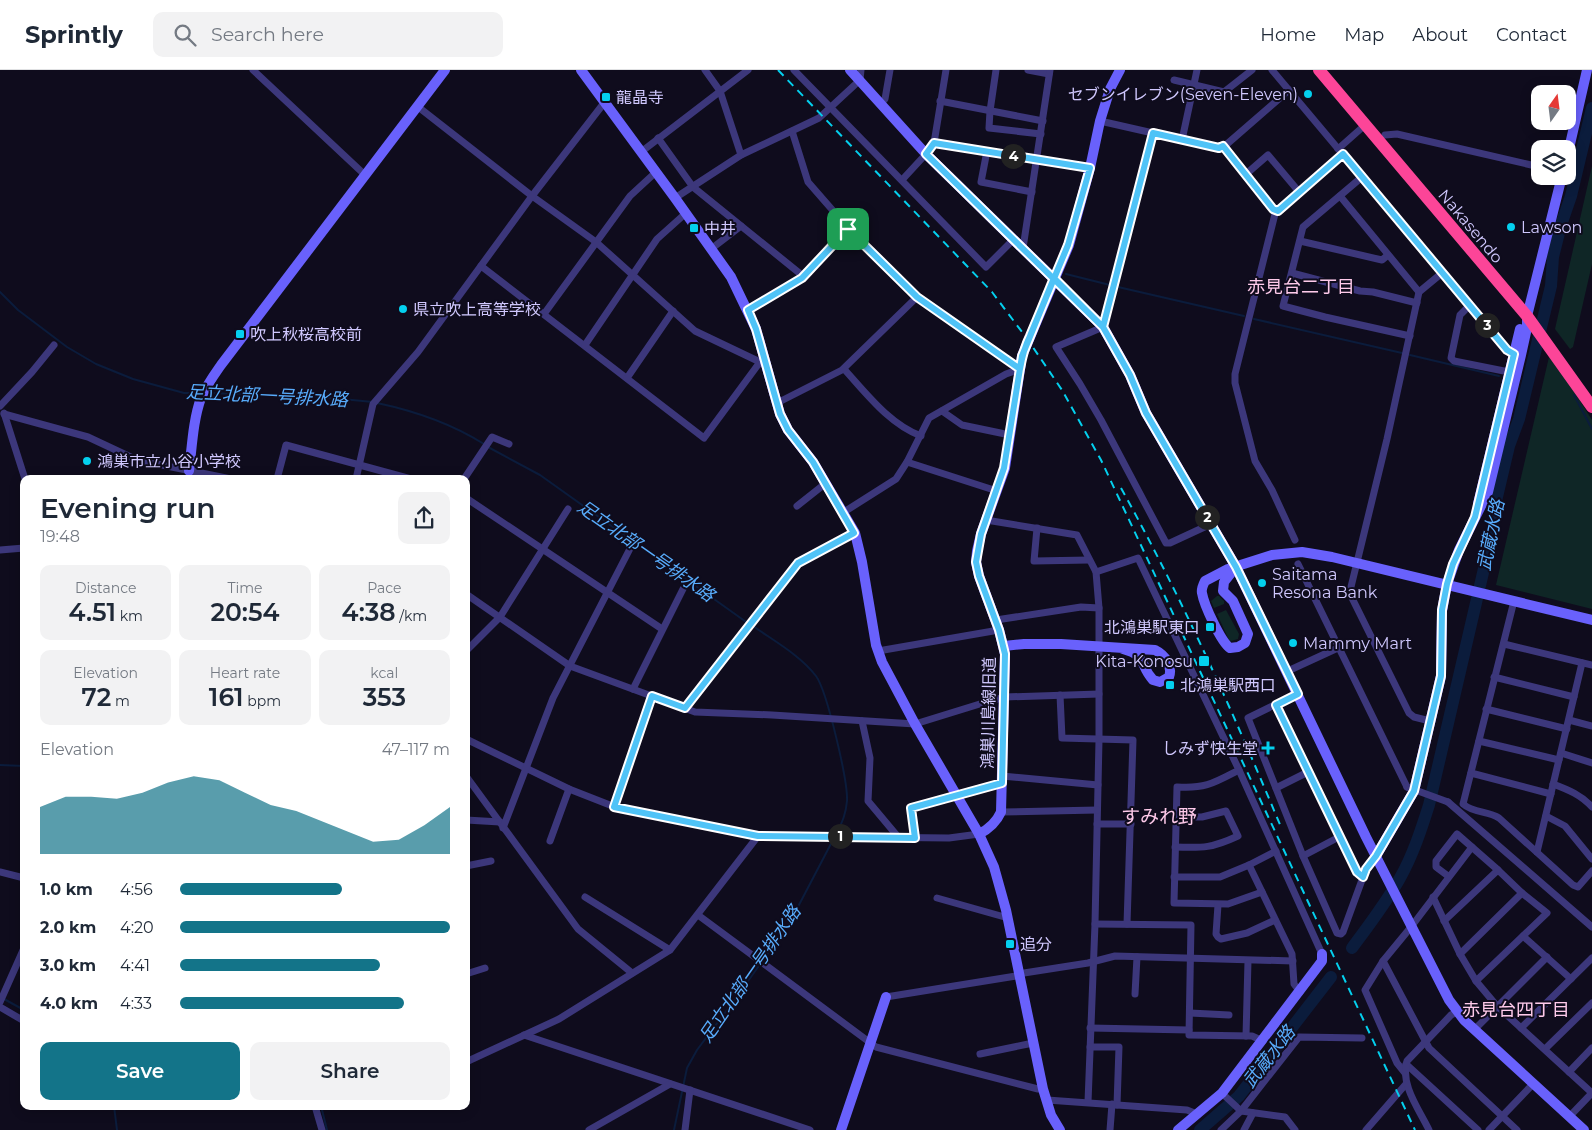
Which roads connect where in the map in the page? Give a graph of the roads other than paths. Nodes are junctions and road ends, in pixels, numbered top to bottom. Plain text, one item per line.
1 (253, 70) edge
2 (445, 70) edge
3 (581, 70) edge
4 (705, 70) edge
5 (748, 70) edge
6 (794, 70) edge
7 (850, 70) edge
8 (890, 70) edge
9 (946, 70) edge
10 (996, 70) edge
11 (1028, 70) edge
12 (1120, 70) edge
13 (1198, 70) edge
14 (1252, 70) edge
15 (1272, 70) edge
16 (1319, 70) edge
17 (1330, 70) edge
18 (1587, 70) edge
19 (1050, 72) edge
20 (261, 73) edge
21 (860, 75) edge
22 (1174, 80) dead end
23 (1194, 84) junction
24 (1289, 90) junction
25 (720, 91) junction
26 (940, 101) junction
27 (604, 103) junction
28 (881, 103) junction
29 (417, 106) junction
30 (831, 108) junction
31 (990, 111) junction
32 (1100, 120) junction
33 (1043, 121) junction
34 (1365, 126) junction
35 (792, 132) junction
36 (1153, 133) junction
37 (1041, 134) junction
38 (1385, 135) junction
39 (658, 138) junction
40 (1182, 140) junction
41 (1571, 140) edge
42 (934, 143) junction
43 (1223, 146) junction
44 (987, 151) junction
45 (641, 152) junction
46 (1341, 152) junction
47 (926, 154) junction
48 (741, 156) junction
49 (1038, 160) junction
50 (1531, 165) edge
51 (1090, 168) junction
52 (656, 172) junction
53 (366, 175) junction
54 (1245, 175) junction
55 (1362, 177) junction
56 (902, 180) junction
57 (1560, 185) edge
58 (693, 187) junction
59 (1032, 192) junction
60 (1300, 193) junction
61 (532, 196) junction
62 (1340, 196) junction
63 (676, 198) junction
64 (1276, 210) junction
65 (686, 213) junction
66 (741, 226) junction
67 (848, 229) junction
68 (1014, 239) junction
69 (596, 242) junction
70 (1300, 242) junction
71 (1023, 248) junction
72 (712, 249) junction
73 (1388, 255) junction
74 (481, 266) junction
75 (1442, 273) junction
76 (1292, 274) junction
77 (632, 275) junction
78 (803, 276) junction
79 (1054, 278) junction
80 (1419, 292) junction
81 (917, 297) junction
82 (1417, 303) junction
83 (1470, 306) junction
84 (748, 310) junction
85 (673, 311) junction
86 (544, 314) junction
87 (1531, 316) junction
88 (1103, 327) junction
89 (1410, 336) junction
90 (1547, 336) junction
91 (54, 345) dead end
92 (585, 345) junction
93 (1517, 354) junction
94 (762, 362) junction
95 (844, 369) junction
96 (1020, 369) junction
97 (1510, 372) junction
98 (627, 378) junction
99 (1592, 393) edge
100 (777, 404) junction
101 (0, 405) edge
102 (1592, 407) edge
103 (942, 411) junction
104 (4, 414) junction
105 (1010, 435) junction
106 (920, 436) junction
107 (509, 444) dead end
108 (907, 462) junction
109 (359, 465) junction
110 (24, 475) edge
111 (188, 475) edge
112 (278, 475) edge
113 (357, 475) edge
114 (396, 475) edge
115 (467, 475) edge
116 (826, 483) junction
117 (997, 491) junction
118 (470, 501) edge
119 (797, 506) dead end
120 (568, 509) dead end
121 (844, 512) junction
122 (1475, 517) junction
123 (986, 520) junction
124 (1211, 524) junction
125 (1037, 528) junction
126 (854, 533) junction
127 (636, 538) dead end
128 (1295, 540) dead end
129 (20, 548) edge
130 (0, 550) edge
131 (543, 550) junction
132 (1089, 560) junction
133 (1298, 564) dead end
134 (1358, 564) junction
135 (1236, 567) junction
136 (1096, 572) junction
137 (1450, 585) junction
138 (683, 589) dead end
139 (607, 593) junction
140 (470, 597) edge
141 (1514, 601) junction
142 (1099, 608) junction
143 (500, 617) junction
144 (1592, 620) edge
145 (998, 625) junction
146 (662, 629) junction
147 (1504, 644) junction
148 (1004, 646) junction
149 (470, 647) edge
150 (1098, 647) junction
151 (1340, 647) junction
152 (1123, 649) junction
153 (878, 651) junction
154 (1582, 663) junction
155 (1592, 665) edge
156 (570, 666) junction
157 (1290, 670) dead end
158 (1494, 677) junction
159 (633, 689) junction
160 (1099, 694) junction
161 (1298, 694) junction
162 (1060, 695) junction
163 (652, 696) junction
164 (1005, 697) junction
165 (1574, 697) junction
166 (1276, 705) junction
167 (685, 708) junction
168 (1486, 710) junction
169 (1569, 720) junction
170 (1430, 721) junction
171 (862, 722) junction
172 (915, 724) junction
173 (1592, 726) edge
174 (1567, 729) junction
175 (1099, 740) junction
176 (470, 741) edge
177 (1478, 741) junction
178 (1560, 756) junction
179 (1592, 763) edge
180 (526, 768) junction
181 (1239, 770) junction
182 (1308, 772) junction
183 (1471, 773) junction
184 (1002, 780) junction
185 (470, 782) edge
186 (1098, 784) junction
187 (1553, 784) junction
188 (1276, 788) junction
189 (569, 789) junction
190 (1551, 794) junction
191 (956, 795) junction
192 (614, 807) junction
193 (1592, 807) edge
194 (1098, 810) junction
195 (1001, 812) junction
196 (1546, 816) junction
197 (1176, 817) junction
198 (470, 821) edge
199 (1097, 824) junction
200 (1131, 824) junction
201 (501, 825) junction
202 (978, 834) junction
203 (758, 836) junction
204 (1339, 837) junction
205 (899, 838) junction
206 (915, 838) junction
207 (550, 841) dead end
208 (1472, 846) junction
209 (1175, 847) junction
210 (1276, 850) junction
211 (1538, 852) junction
212 (1303, 856) junction
213 (1377, 858) junction
214 (1592, 859) edge
215 (491, 861) dead end
216 (470, 865) edge
217 (1249, 865) junction
218 (1498, 870) junction
219 (1592, 871) edge
220 (0, 872) edge
221 (1448, 876) junction
222 (20, 877) edge
223 (1174, 877) junction
224 (1363, 877) junction
225 (1262, 892) junction
226 (1522, 893) junction
227 (585, 896) dead end
228 (937, 898) dead end
229 (1433, 898) junction
230 (1218, 905) junction
231 (698, 915) junction
232 (1008, 918) junction
233 (1275, 920) junction
234 (1444, 921) junction
235 (1095, 924) junction
236 (1127, 924) junction
237 (1411, 927) junction
238 (1592, 927) edge
239 (1523, 936) junction
240 (670, 950) junction
241 (1322, 954) joint
242 (1460, 954) junction
243 (20, 957) edge
244 (1137, 957) junction
245 (1547, 957) junction
246 (1190, 958) junction
247 (1592, 958) edge
248 (1093, 961) junction
249 (1248, 961) junction
250 (1383, 961) junction
251 (1293, 962) junction
252 (485, 968) dead end
253 (470, 973) edge
254 (632, 973) junction
255 (1020, 975) junction
256 (1571, 979) junction
257 (1476, 981) junction
258 (1300, 992) junction
259 (1135, 994) dead end
260 (886, 997) joint
261 (0, 1002) edge
262 (1592, 1003) edge
263 (1497, 1006) junction
264 (0, 1007) edge
265 (1457, 1012) junction
266 (1190, 1013) junction
267 (1229, 1015) dead end
268 (20, 1019) edge
269 (1090, 1028) junction
270 (1521, 1028) junction
271 (1189, 1030) junction
272 (1474, 1030) junction
273 (524, 1035) junction
274 (1246, 1036) junction
275 (1362, 1038) dead end
276 (1263, 1041) junction
277 (1425, 1042) junction
278 (1033, 1043) junction
279 (870, 1044) junction
280 (1090, 1047) junction
281 (1592, 1048) edge
282 (1546, 1049) junction
283 (980, 1054) dead end
284 (470, 1060) edge
285 (1406, 1064) junction
286 (1569, 1072) junction
287 (1405, 1073) junction
288 (1406, 1084) junction
289 (1533, 1084) junction
290 (673, 1085) junction
291 (1043, 1089) junction
292 (688, 1090) junction
293 (1592, 1093) edge
294 (1224, 1095) junction
295 (1046, 1100) junction
296 (1088, 1102) junction
297 (1114, 1104) junction
298 (316, 1110) edge
299 (1239, 1110) junction
300 (1197, 1114) junction
301 (1253, 1114) junction
302 (1501, 1116) junction
303 (1569, 1117) junction
304 (322, 1130) edge
305 (589, 1130) edge
306 (685, 1130) edge
307 (810, 1130) edge
308 (841, 1130) edge
309 (1060, 1130) edge
310 (1110, 1130) edge
311 (1178, 1130) edge
312 (1221, 1130) edge
313 (1244, 1130) edge
314 (1295, 1130) edge
315 (1366, 1130) edge
316 (1428, 1130) edge
317 (1478, 1130) edge
318 (1489, 1130) edge
319 (1517, 1130) edge
320 (1584, 1130) edge

1 - 20 street
2 - 29 street
3 - 27 street
4 - 25 street
5 - 25 street
6 - 30 street
7 - 21 street
8 - 28 street
9 - 26 street
10 - 31 street
11 - 19 street
12 - 32 street, 鴻巣川島線旧道
13 - 23 street
14 - 23 street
15 - 24 street
16 - 34 highway, Nakasendo
17 - 38 highway, Nakasendo
18 - 41 street
19 - 33 street
20 - 53 street
21 - 28 street
21 - 30 street
22 - 23 street
23 - 40 street
24 - 43 street
24 - 46 street
25 - 39 street
25 - 48 street
26 - 31 street
26 - 42 street
27 - 45 street
27 - 61 street
28 - 47 street
29 - 53 street
29 - 61 street
30 - 35 street
30 - 56 street
31 - 33 street
31 - 37 street
32 - 36 street
32 - 51 street, 鴻巣川島線旧道
33 - 37 street
34 - 46 street
34 - 87 highway, Nakasendo
35 - 48 street
35 - 67 street
36 - 40 street
36 - 88 street
37 - 49 street
38 - 50 street
38 - 87 highway, Nakasendo
39 - 45 street
39 - 58 street
40 - 43 street
42 - 44 street
42 - 47 street
43 - 54 street
44 - 49 street
44 - 59 street
45 - 52 street
46 - 55 street
46 - 60 street
47 - 56 street
47 - 68 street
48 - 58 street
49 - 51 street
49 - 59 street
51 - 79 street, 鴻巣川島線旧道
52 - 63 street
52 - 69 street
53 - 111 street
54 - 60 street
54 - 64 street
55 - 62 street
55 - 75 street
56 - 68 street
57 - 87 street
58 - 63 street
58 - 66 street
59 - 71 street
60 - 64 street
61 - 69 street
61 - 74 street
62 - 70 street
62 - 73 street
63 - 65 street
64 - 128 street
65 - 72 street
65 - 77 street
66 - 72 street
66 - 78 street
67 - 78 street
67 - 81 street
68 - 71 street
69 - 77 street
69 - 86 street
70 - 73 street
70 - 76 street
71 - 79 street
72 - 84 street
73 - 80 street
74 - 86 street
74 - 109 street
75 - 80 street
75 - 83 street
76 - 82 street
76 - 89 street
77 - 85 street
77 - 92 street
78 - 84 street
79 - 88 street
79 - 96 street, 鴻巣川島線旧道
80 - 82 street
81 - 95 street
81 - 96 street
82 - 89 street
83 - 93 street
83 - 97 street
84 - 94 street
85 - 94 street
85 - 98 street
86 - 92 street
87 - 90 highway, Nakasendo
87 - 93 street
88 - 124 street
88 - 124 street
89 - 134 street
90 - 99 highway, Nakasendo
90 - 102 highway, Nakasendo
91 - 101 street
92 - 98 street
93 - 97 street
93 - 122 street
94 - 98 street
94 - 100 street
95 - 100 street
95 - 106 street
96 - 103 street
96 - 105 street, 鴻巣川島線旧道
97 - 122 street
100 - 116 street
101 - 104 street
103 - 105 street
103 - 106 street
104 - 110 street
104 - 111 street
105 - 117 street, 鴻巣川島線旧道
106 - 108 street
107 - 115 street
108 - 117 street
108 - 121 street
109 - 112 street
109 - 113 street
109 - 114 street
116 - 119 street
116 - 121 street
117 - 123 street, 鴻巣川島線旧道
118 - 131 street
120 - 131 street
121 - 126 street
122 - 137 street
123 - 125 street
123 - 145 street, 鴻巣川島線旧道
124 - 135 street
125 - 132 street
125 - 132 street
126 - 153 street
126 - 167 street
127 - 139 street
129 - 130 street
131 - 139 street
131 - 143 street
132 - 136 street
133 - 151 street
134 - 135 street
134 - 137 street
134 - 170 street
135 - 135 street
135 - 161 street
136 - 142 street
136 - 181 street
137 - 141 street
137 - 170 street
138 - 146 street
139 - 146 street
139 - 156 street
140 - 143 street
141 - 144 street
141 - 147 street
142 - 145 street
142 - 150 street
143 - 149 street
143 - 156 street
145 - 148 street, 鴻巣川島線旧道
145 - 153 street
146 - 159 street
147 - 154 street
147 - 158 street
148 - 150 street
148 - 164 street, 鴻巣川島線旧道
150 - 152 street
150 - 160 street
151 - 157 street
151 - 238 street, bridge
152 - 152 street
153 - 172 street
154 - 155 street
154 - 165 street
156 - 159 street
156 - 180 street
158 - 165 street
158 - 168 street
159 - 163 street
160 - 162 street
160 - 175 street
161 - 166 street
161 - 213 street
162 - 164 street
162 - 175 street
163 - 167 street
163 - 192 street
164 - 172 street
164 - 184 street, 鴻巣川島線旧道
165 - 169 street
166 - 182 street
166 - 188 street
167 - 171 street
168 - 174 street
168 - 177 street
169 - 173 street
169 - 174 street
170 - 213 street
171 - 172 street
171 - 205 street
172 - 191 street
174 - 178 street
175 - 186 street
175 - 200 street
176 - 180 street
177 - 178 street
177 - 183 street
178 - 179 street
178 - 187 street
180 - 189 street
180 - 201 street
181 - 197 street
181 - 210 street
182 - 188 street
182 - 204 street
183 - 190 street
183 - 211 street
184 - 186 street
184 - 191 street
184 - 195 street, 鴻巣川島線旧道
185 - 201 street
186 - 194 street
187 - 190 street
187 - 193 street
188 - 212 street
189 - 192 street
189 - 207 street
190 - 196 street
191 - 202 street
191 - 206 street
192 - 203 street
194 - 195 street
194 - 199 street
195 - 202 street
196 - 211 street
196 - 214 street
197 - 209 street
197 - 209 street
198 - 201 street
199 - 200 street
199 - 235 street
200 - 236 street
201 - 254 street
202 - 206 street
202 - 232 street
203 - 205 street
203 - 231 street
204 - 212 street
204 - 224 street
205 - 206 street
208 - 218 street
208 - 221 street
208 - 221 street
209 - 223 street
210 - 217 street
210 - 241 street
211 - 219 street
212 - 224 street
213 - 224 street
213 - 237 street
215 - 216 street
217 - 223 street
217 - 225 street
218 - 226 street
218 - 234 street
220 - 222 street
221 - 229 street
223 - 230 street
225 - 230 street
225 - 233 street
226 - 239 street
226 - 242 street
227 - 240 street
228 - 232 street
229 - 234 street
229 - 237 street
230 - 233 street
231 - 240 street
231 - 279 street
232 - 255 street
233 - 251 street
234 - 242 street
235 - 236 street
235 - 248 street
236 - 246 street
237 - 250 street
237 - 265 street
239 - 245 street
239 - 257 street
240 - 254 street
241 - 258 street
242 - 257 street
243 - 261 street
244 - 246 street
244 - 248 street
244 - 259 street
245 - 256 street
245 - 263 street
246 - 249 street
246 - 266 street
247 - 256 street
248 - 255 street
248 - 269 street
249 - 251 street
249 - 274 street
250 - 277 street
250 - 287 street
251 - 258 street
252 - 253 street
254 - 273 street
255 - 260 street
255 - 278 street
256 - 270 street
257 - 263 street
258 - 276 street
260 - 279 street
262 - 282 street
263 - 270 street
263 - 272 street
264 - 268 street
265 - 272 street
265 - 277 street
266 - 267 street
266 - 271 street
269 - 271 street
269 - 280 street
270 - 282 street
271 - 274 street
272 - 289 street
273 - 284 street
273 - 290 street
274 - 276 street
275 - 299 street
276 - 294 street
277 - 285 street
277 - 302 street
278 - 283 street
278 - 291 street
279 - 291 street
279 - 308 street
280 - 296 street
280 - 297 street
281 - 286 street
282 - 286 street
285 - 287 street
285 - 317 street
286 - 293 street
287 - 288 street
288 - 315 street
288 - 316 street
289 - 302 street
289 - 303 street
290 - 292 street
290 - 305 street
291 - 295 street
292 - 306 street
292 - 307 street
293 - 303 street
294 - 299 street
294 - 300 street
295 - 296 street
295 - 309 street
296 - 297 street
297 - 300 street
297 - 310 street
298 - 304 street
299 - 301 street
299 - 312 street
300 - 311 street
301 - 313 street
301 - 314 street
302 - 318 street
302 - 319 street
303 - 320 street

